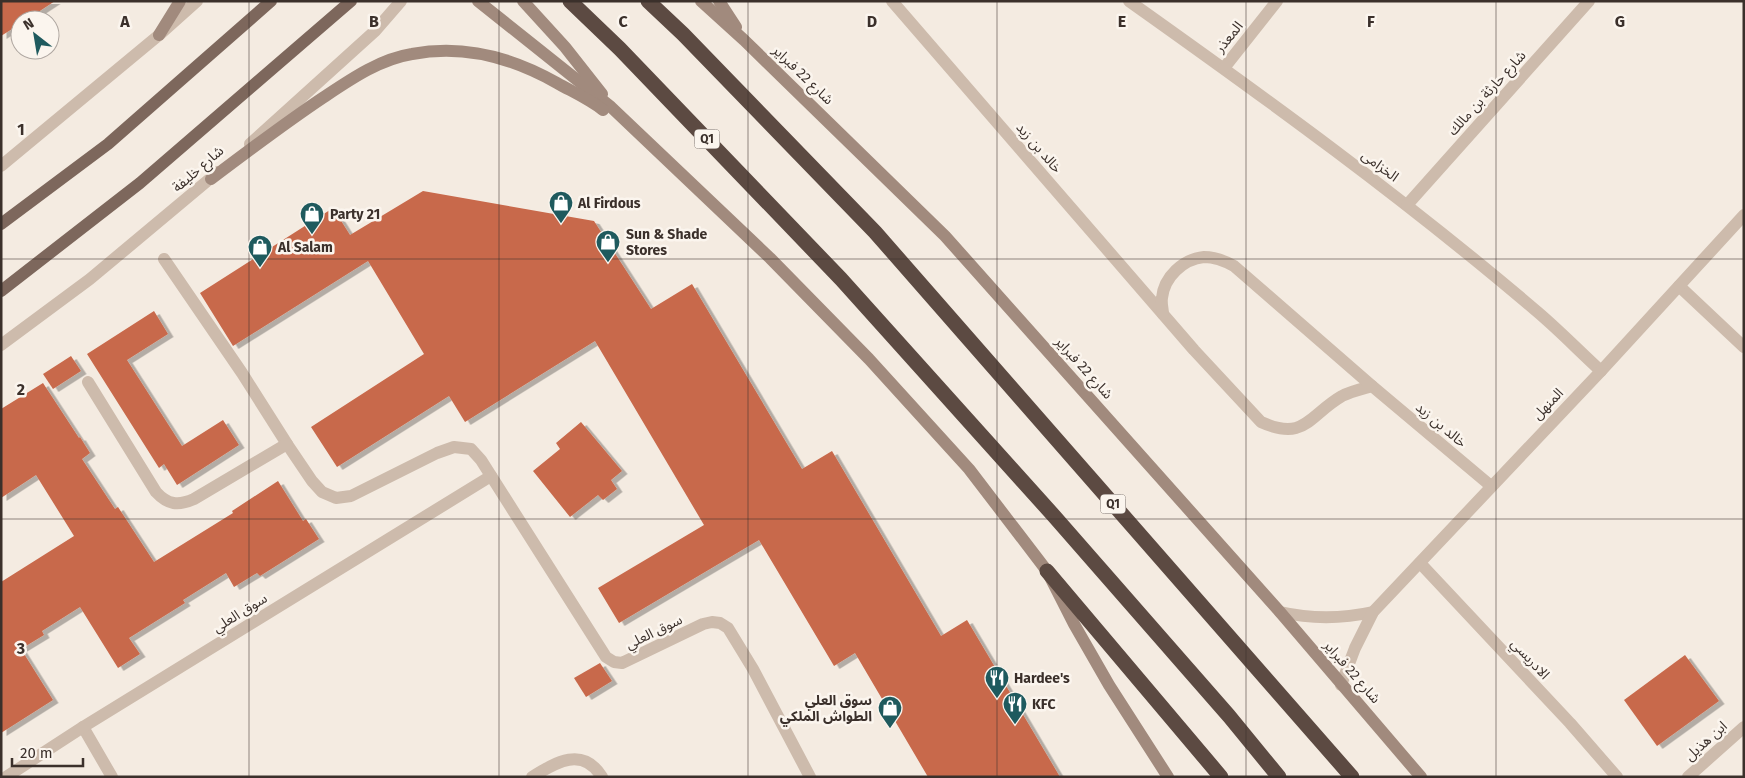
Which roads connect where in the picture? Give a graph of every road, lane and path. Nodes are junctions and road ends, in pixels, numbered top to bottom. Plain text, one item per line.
1 (180, 1) edge
2 (197, 1) edge
3 (271, 1) edge
4 (351, 1) edge
5 (401, 1) edge
6 (478, 1) edge
7 (522, 1) edge
8 (570, 1) edge
9 (648, 1) edge
10 (719, 1) edge
11 (892, 1) edge
12 (1129, 1) edge
13 (1277, 1) edge
14 (1589, 1) edge
15 (701, 2) edge
16 (160, 35) junction
17 (744, 40) junction
18 (1224, 68) junction
19 (611, 107) junction
20 (651, 146) junction
21 (1, 166) edge
22 (211, 179) junction
23 (1407, 205) junction
24 (1744, 215) edge
25 (1, 224) edge
26 (164, 259) dead end
27 (1679, 286) junction
28 (1, 291) edge
29 (1163, 314) junction
30 (1, 345) edge
31 (1744, 348) edge
32 (1601, 371) junction
33 (88, 382) dead end
34 (1372, 386) junction
35 (286, 444) junction
36 (491, 476) junction
37 (1491, 486) junction
38 (1420, 563) junction
39 (1047, 570) junction
40 (1280, 612) junction
41 (1373, 612) junction
42 (1341, 685) junction
43 (83, 727) junction
44 (1744, 727) edge
45 (6, 777) edge
46 (112, 777) edge
47 (532, 777) edge
48 (602, 777) edge
49 (810, 777) edge
50 (1168, 777) edge
51 (1221, 777) edge
52 (1279, 777) edge
53 (1352, 777) edge
54 (1421, 777) edge
55 (1617, 777) edge
56 (1688, 777) edge

1 - 16 main road
2 - 16 street
3 - 25 main road
4 - 28 main road, شارع خليفة
5 - 22 street, شارع خليفة
6 - 19 main road
7 - 19 main road
8 - 52 highway, Q1
9 - 53 highway, Q1
10 - 17 main road
11 - 29 street, خالد بن زيد
12 - 18 street, الخزامى
13 - 18 street, المعذر
14 - 23 street, شارع حارثة بن مالك
15 - 17 main road, شارع 22 فبراير
16 - 21 street
17 - 40 main road, شارع 22 فبراير
18 - 23 street, الخزامى
19 - 20 main road
20 - 22 main road
20 - 39 main road
22 - 30 street, شارع خليفة
23 - 32 street, الخزامى
24 - 27 street, المنهل
26 - 35 street, سوق العلي
27 - 31 street
27 - 32 street, المنهل
29 - 34 street, خالد بن زيد
29 - 34 street, خالد بن زيد
32 - 37 street, المنهل
33 - 35 street
34 - 37 street, خالد بن زيد
35 - 36 street, سوق العلي
36 - 43 street, سوق العلي
36 - 49 street, سوق العلي
37 - 38 street, المنهل
38 - 41 street, المنهل
38 - 55 street, الادريسي
39 - 50 main road
39 - 51 highway
40 - 41 street
40 - 42 main road, شارع 22 فبراير
41 - 42 street, المنهل
42 - 54 main road, شارع 22 فبراير
43 - 45 street, سوق العلي
43 - 46 street
44 - 56 street, ابن هذيل
47 - 48 street

